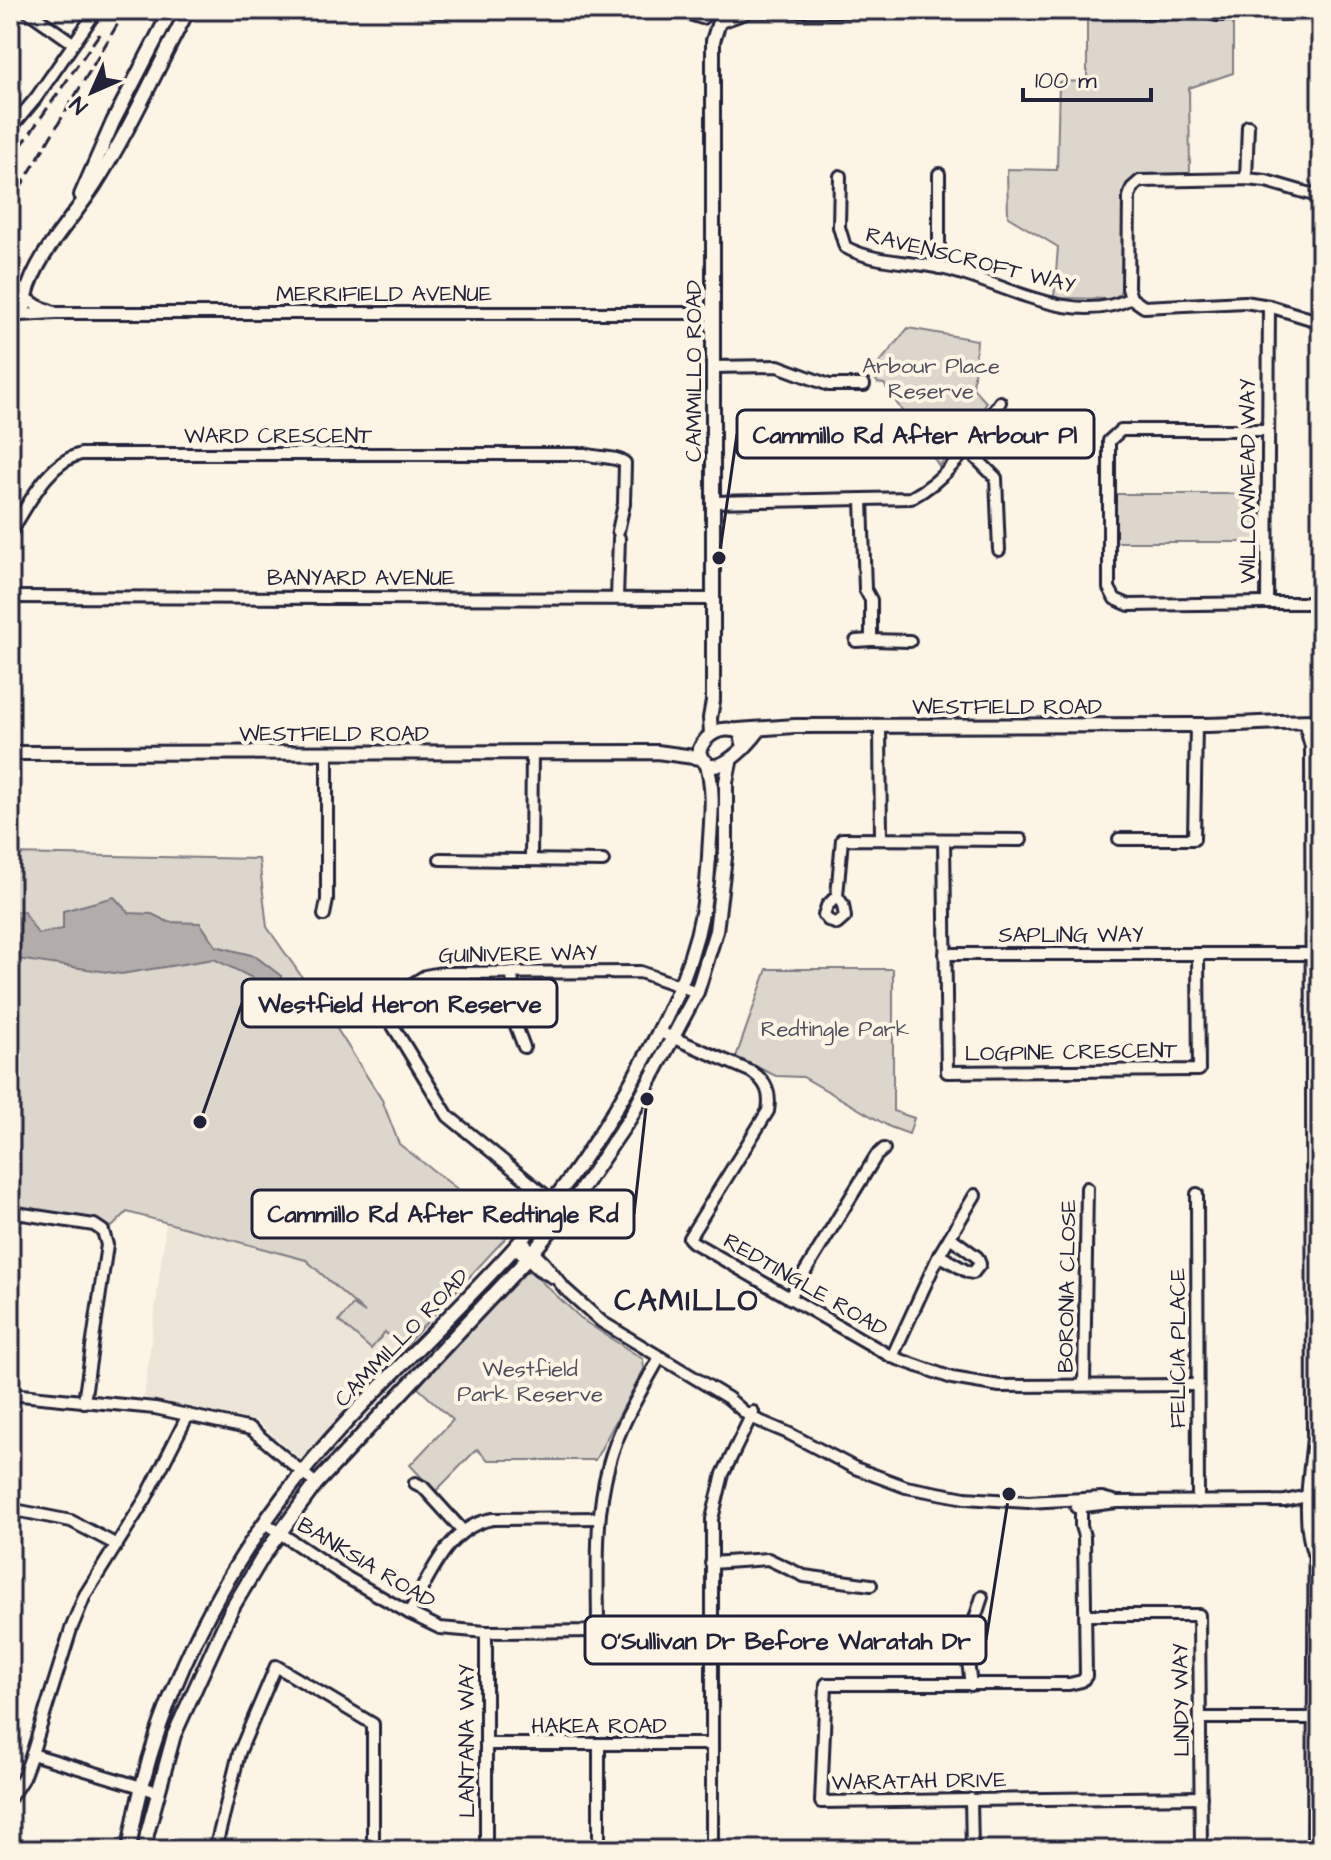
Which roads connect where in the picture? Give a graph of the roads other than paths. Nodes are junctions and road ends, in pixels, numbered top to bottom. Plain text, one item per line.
1 (26, 10) edge
2 (97, 10) edge
3 (171, 10) edge
4 (188, 10) edge
5 (435, 10) edge
6 (684, 10) edge
7 (746, 10) edge
8 (941, 10) edge
9 (961, 10) edge
10 (1206, 11) edge
11 (1280, 11) edge
12 (1242, 12) edge
13 (1321, 12) edge
14 (713, 17) edge
15 (73, 43) junction
16 (1248, 126) dead end
17 (10, 129) edge
18 (939, 174) dead end
19 (840, 176) dead end
20 (1246, 179) junction
21 (1321, 197) edge
22 (76, 210) junction
23 (40, 264) junction
24 (939, 268) junction
25 (10, 286) edge
26 (26, 297) junction
27 (1131, 298) junction
28 (1269, 306) junction
29 (56, 313) junction
30 (712, 313) junction
31 (13, 317) edge
32 (1321, 322) edge
33 (712, 367) junction
34 (864, 385) dead end
35 (1000, 402) dead end
36 (1268, 430) junction
37 (967, 449) junction
38 (862, 500) junction
39 (713, 502) junction
40 (10, 533) edge
41 (999, 550) dead end
42 (10, 597) edge
43 (617, 598) junction
44 (712, 599) junction
45 (1267, 603) junction
46 (1321, 603) edge
47 (871, 640) junction
48 (856, 641) dead end
49 (910, 641) dead end
50 (713, 701) junction
51 (1196, 725) junction
52 (1314, 725) edge
53 (880, 726) junction
54 (732, 729) junction
55 (759, 730) junction
56 (711, 733) junction
57 (744, 746) junction
58 (327, 752) junction
59 (532, 752) junction
60 (10, 753) edge
61 (703, 755) junction
62 (730, 762) junction
63 (881, 839) junction
64 (1119, 839) dead end
65 (944, 840) junction
66 (1021, 840) dead end
67 (440, 859) dead end
68 (531, 859) junction
69 (603, 861) dead end
70 (837, 896) dead end
71 (324, 915) dead end
72 (945, 954) junction
73 (1311, 954) junction
74 (1198, 955) junction
75 (512, 973) junction
76 (682, 985) junction
77 (697, 992) junction
78 (660, 1032) junction
79 (674, 1038) junction
80 (524, 1047) dead end
81 (884, 1149) dead end
82 (1316, 1158) edge
83 (1087, 1188) dead end
84 (1197, 1194) dead end
85 (975, 1195) dead end
86 (553, 1201) junction
87 (10, 1212) edge
88 (566, 1212) junction
89 (950, 1237) junction
90 (518, 1243) junction
91 (530, 1255) junction
92 (939, 1255) junction
93 (1316, 1273) edge
94 (789, 1298) junction
95 (660, 1357) junction
96 (892, 1357) junction
97 (1084, 1385) junction
98 (1197, 1385) junction
99 (10, 1394) edge
100 (84, 1402) junction
101 (188, 1415) junction
102 (755, 1416) junction
103 (1317, 1437) edge
104 (303, 1474) junction
105 (415, 1483) dead end
106 (316, 1484) junction
107 (1311, 1501) junction
108 (1198, 1502) junction
109 (1084, 1504) junction
110 (10, 1509) edge
111 (599, 1518) junction
112 (265, 1523) junction
113 (463, 1531) junction
114 (279, 1533) junction
115 (117, 1545) junction
116 (1317, 1553) edge
117 (711, 1563) junction
118 (871, 1585) dead end
119 (982, 1597) dead end
120 (409, 1613) junction
121 (1086, 1615) junction
122 (486, 1632) junction
123 (1317, 1671) edge
124 (971, 1685) junction
125 (1200, 1718) junction
126 (1313, 1718) junction
127 (486, 1744) junction
128 (711, 1744) junction
129 (599, 1746) junction
130 (32, 1754) junction
131 (141, 1787) junction
132 (158, 1792) junction
133 (1201, 1797) junction
134 (10, 1798) edge
135 (971, 1799) junction
136 (129, 1850) edge
137 (145, 1850) edge
138 (215, 1850) edge
139 (373, 1850) edge
140 (486, 1850) edge
141 (599, 1850) edge
142 (712, 1850) edge
143 (972, 1850) edge
144 (1201, 1850) edge
145 (1313, 1850) edge

1 - 15 street
2 - 15 street
3 - 22 main road
4 - 22 main road
5 - 6 main road
6 - 14 main road
7 - 8 main road
7 - 14 main road
9 - 10 main road
10 - 12 main road
11 - 12 main road
11 - 13 main road
14 - 30 main road, CAMMILLO ROAD
15 - 17 street
16 - 20 street
18 - 24 street
19 - 24 street, RAVENSCROFT WAY
20 - 21 street
20 - 27 street
22 - 23 main road
23 - 25 main road
23 - 26 main road
24 - 27 street, RAVENSCROFT WAY
25 - 26 main road
26 - 29 street, MERRIFIELD AVENUE
26 - 31 main road
27 - 28 street, RAVENSCROFT WAY
28 - 32 street, RAVENSCROFT WAY
28 - 36 street, WILLOWMEAD WAY
29 - 30 street, MERRIFIELD AVENUE
29 - 31 street, MERRIFIELD AVENUE
30 - 33 main road, CAMMILLO ROAD
33 - 34 street
33 - 39 main road, CAMMILLO ROAD
35 - 37 street
36 - 45 street, WILLOWMEAD WAY
36 - 45 street
37 - 38 street
37 - 41 street
38 - 39 street
38 - 47 street
39 - 44 main road, CAMMILLO ROAD
40 - 43 street, WARD CRESCENT
42 - 43 street, BANYARD AVENUE
43 - 44 street, BANYARD AVENUE
44 - 50 main road, CAMMILLO ROAD
45 - 46 street, WILLOWMEAD WAY
47 - 48 street
47 - 49 street
50 - 54 main road, CAMMILLO ROAD
50 - 56 main road, CAMMILLO ROAD
51 - 52 main road, WESTFIELD ROAD
51 - 53 main road, WESTFIELD ROAD
51 - 64 street
52 - 73 street
53 - 55 main road, WESTFIELD ROAD
53 - 63 street
54 - 55 main road, WESTFIELD ROAD
54 - 56 main road
54 - 57 main road
55 - 57 main road
56 - 61 main road
57 - 62 main road
58 - 59 main road, WESTFIELD ROAD
58 - 60 main road, WESTFIELD ROAD
58 - 71 street
59 - 61 main road, WESTFIELD ROAD
59 - 68 street
61 - 62 main road
61 - 76 main road, CAMMILLO ROAD
62 - 77 main road, CAMMILLO ROAD
63 - 65 street
63 - 70 street
65 - 66 street
65 - 72 street
67 - 68 street
68 - 69 street
72 - 74 street, SAPLING WAY
72 - 74 street, LOGPINE CRESCENT
73 - 74 street, SAPLING WAY
73 - 82 street
75 - 76 street, GUINIVERE WAY
75 - 80 street
75 - 86 street, GUINIVERE WAY
76 - 77 street, GUINIVERE WAY
76 - 78 main road, CAMMILLO ROAD
77 - 79 main road, CAMMILLO ROAD
78 - 79 street, REDTINGLE ROAD
78 - 86 main road, CAMMILLO ROAD
79 - 88 main road, CAMMILLO ROAD
79 - 94 street, REDTINGLE ROAD
81 - 94 street
82 - 93 street
83 - 97 street, BORONIA CLOSE
84 - 98 street, FELICIA PLACE
85 - 89 street
86 - 88 street, GUINIVERE WAY
86 - 90 main road, CAMMILLO ROAD
87 - 100 street
88 - 91 main road, CAMMILLO ROAD
89 - 92 street
89 - 92 street
90 - 91 street
90 - 104 main road, CAMMILLO ROAD
91 - 95 street
91 - 106 main road, CAMMILLO ROAD
92 - 96 street
93 - 103 street
94 - 96 street, REDTINGLE ROAD
95 - 102 street
95 - 111 street, BANKSIA ROAD
96 - 97 street, REDTINGLE ROAD
97 - 98 street, REDTINGLE ROAD
98 - 108 street, FELICIA PLACE
99 - 100 street
100 - 101 street
101 - 104 street
101 - 115 street
102 - 109 street
102 - 117 street
103 - 107 street
104 - 106 street
104 - 112 main road, CAMMILLO ROAD
105 - 113 street
106 - 114 main road, CAMMILLO ROAD
107 - 108 street
107 - 116 street
108 - 109 street
109 - 121 street, WARATAH DRIVE
110 - 115 street
111 - 113 street
111 - 122 street, BANKSIA ROAD
112 - 114 street, BANKSIA ROAD
112 - 131 main road, CAMMILLO ROAD
113 - 120 street
114 - 120 street, BANKSIA ROAD
114 - 132 main road, CAMMILLO ROAD
115 - 130 street
116 - 123 street
117 - 118 street
117 - 128 street
119 - 124 street
120 - 122 street, BANKSIA ROAD
121 - 124 street, WARATAH DRIVE
121 - 125 street, LINDY WAY
122 - 127 street, LANTANA WAY
123 - 126 street
124 - 135 street, WARATAH DRIVE
125 - 126 street
125 - 133 street, LINDY WAY
126 - 145 street
127 - 129 street, HAKEA ROAD
127 - 140 street, LANTANA WAY
128 - 129 street, HAKEA ROAD
128 - 142 street
129 - 141 street
130 - 131 street
130 - 134 street
131 - 132 street
131 - 136 main road, CAMMILLO ROAD
132 - 137 main road, CAMMILLO ROAD
133 - 135 street, WARATAH DRIVE
133 - 144 street, LINDY WAY
135 - 143 street
138 - 139 street

